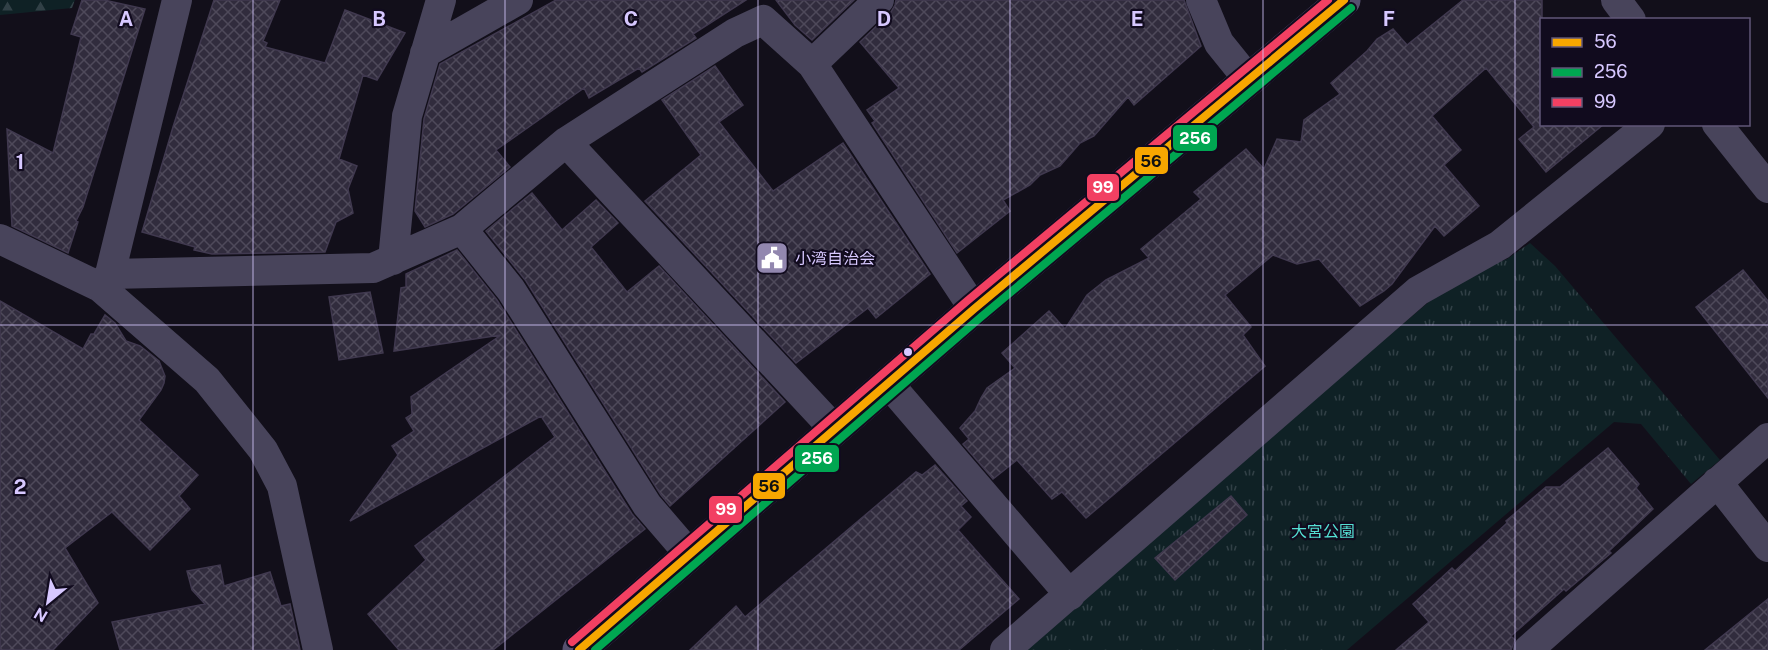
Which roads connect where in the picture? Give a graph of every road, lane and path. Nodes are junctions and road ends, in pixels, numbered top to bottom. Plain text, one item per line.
1 (177, 0) edge
2 (441, 0) edge
3 (518, 0) edge
4 (879, 0) edge
5 (1201, 0) edge
6 (1344, 0) edge
7 (1616, 0) edge
8 (1630, 18) edge
9 (425, 53) junction
10 (812, 64) junction
11 (1248, 79) junction
12 (1648, 126) edge
13 (1719, 126) edge
14 (566, 142) junction
15 (1768, 188) edge
16 (462, 229) junction
17 (0, 238) edge
18 (393, 260) junction
19 (105, 281) junction
20 (974, 309) junction
21 (888, 383) junction
22 (835, 430) junction
23 (1768, 438) edge
24 (1717, 482) junction
25 (1768, 547) edge
26 (690, 555) junction
27 (1070, 595) junction
28 (318, 650) edge
29 (579, 650) edge
30 (1005, 650) edge
31 (1528, 650) edge

1 - 19 street
2 - 9 street
3 - 9 street
4 - 10 street
5 - 11 street
6 - 11 main road
7 - 8 street
9 - 18 street
10 - 14 street
10 - 20 street
11 - 20 main road
12 - 27 street
13 - 15 street
14 - 16 street
14 - 22 street
16 - 18 street
16 - 26 street
17 - 19 street
18 - 19 street
19 - 28 street
20 - 21 main road
21 - 22 main road
21 - 27 street
22 - 26 main road
23 - 24 street
24 - 25 street
24 - 31 street
26 - 29 main road
27 - 30 street

